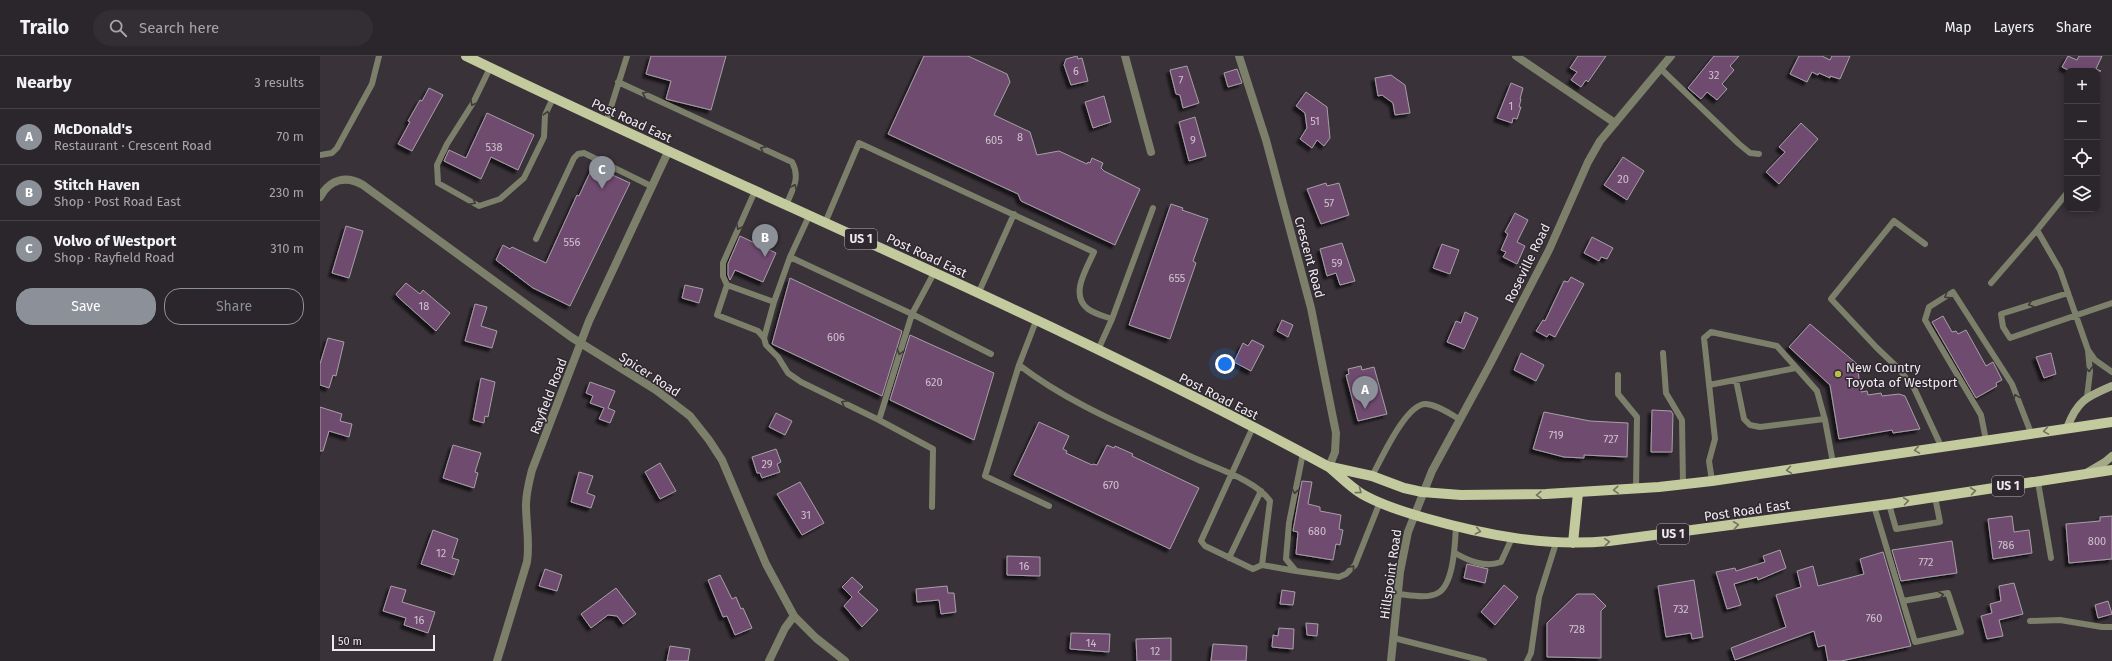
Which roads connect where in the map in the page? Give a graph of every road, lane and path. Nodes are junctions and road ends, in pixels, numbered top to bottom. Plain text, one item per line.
1 (379, 56) edge
2 (466, 56) edge
3 (627, 56) edge
4 (1125, 56) edge
5 (1516, 56) edge
6 (1671, 56) edge
7 (1241, 57) edge
8 (490, 68) junction
9 (1660, 69) junction
10 (618, 82) junction
11 (553, 98) junction
12 (606, 123) junction
13 (1615, 123) junction
14 (668, 152) junction
15 (1151, 152) dead end
16 (1759, 154) dead end
17 (320, 155) edge
18 (651, 186) junction
19 (755, 191) junction
20 (320, 197) edge
21 (2064, 197) edge
22 (786, 205) junction
23 (1153, 208) dead end
24 (1014, 214) junction
25 (809, 216) junction
26 (825, 223) junction
27 (2037, 230) junction
28 (536, 239) dead end
29 (1924, 244) dead end
30 (790, 257) junction
31 (934, 273) junction
32 (1991, 283) dead end
33 (727, 285) junction
34 (2068, 293) junction
35 (978, 294) junction
36 (774, 302) junction
37 (2112, 303) edge
38 (912, 314) junction
39 (2076, 317) junction
40 (1112, 319) junction
41 (1036, 321) junction
42 (764, 338) junction
43 (581, 343) junction
44 (1098, 350) junction
45 (2088, 350) junction
46 (1663, 353) dead end
47 (991, 354) dead end
48 (1019, 365) junction
49 (1796, 368) junction
50 (2112, 372) edge
51 (1618, 375) dead end
52 (1736, 380) junction
53 (1709, 385) junction
54 (2112, 386) edge
55 (2087, 397) junction
56 (1459, 419) junction
57 (1824, 419) junction
58 (879, 420) junction
59 (2112, 422) edge
60 (1253, 427) junction
61 (2067, 428) junction
62 (2030, 433) junction
63 (1986, 440) junction
64 (1941, 446) junction
65 (1303, 453) junction
66 (2112, 456) edge
67 (1833, 463) junction
68 (1329, 467) junction
69 (2112, 470) edge
70 (1230, 474) junction
71 (2082, 475) junction
72 (1372, 476) junction
73 (1712, 481) junction
74 (2038, 482) junction
75 (1683, 485) junction
76 (1636, 489) junction
77 (1261, 491) junction
78 (1422, 492) junction
79 (1578, 493) junction
80 (1935, 497) junction
81 (1380, 502) junction
82 (1889, 504) junction
83 (1049, 506) dead end
84 (1874, 506) junction
85 (932, 507) dead end
86 (1413, 514) junction
87 (1456, 526) junction
88 (1512, 538) junction
89 (1556, 543) junction
90 (1573, 543) junction
91 (1455, 553) junction
92 (1229, 558) junction
93 (2051, 558) dead end
94 (1262, 565) junction
95 (1296, 571) junction
96 (1398, 594) junction
97 (1903, 601) junction
98 (794, 616) junction
99 (2030, 621) dead end
100 (2112, 627) edge
101 (1394, 638) junction
102 (497, 661) edge
103 (769, 661) edge
104 (845, 661) edge
105 (1391, 661) edge
106 (1484, 661) edge
107 (1527, 661) edge

1 - 17 lane
2 - 8 main road, Post Road East / US 1
3 - 10 lane
4 - 15 street
5 - 13 street
6 - 9 street, Roseville Road
7 - 68 street, Crescent Road
8 - 11 main road, Post Road East / US 1
8 -> 11 lane
9 - 13 street, Roseville Road
9 - 16 lane
10 - 12 lane
22 -> 10 lane
11 - 12 main road, Post Road East / US 1
12 - 14 main road, Post Road East / US 1
13 - 56 street, Roseville Road
14 - 18 street, Rayfield Road
14 - 19 main road, Post Road East / US 1
18 - 28 lane
18 - 43 street, Rayfield Road
19 - 22 main road, Post Road East / US 1
19 -> 33 lane
20 - 43 street, Spicer Road
21 - 27 lane
22 - 25 main road, Post Road East / US 1
23 - 40 lane
24 - 26 lane
24 - 35 lane
24 - 40 lane
25 - 26 main road, Post Road East / US 1
25 - 30 lane
26 - 31 main road, Post Road East / US 1
27 - 32 lane
27 - 34 lane
29 - 64 lane
30 - 36 lane
30 - 38 lane
31 - 35 main road, Post Road East / US 1
31 - 38 lane
33 - 36 lane
33 - 42 lane
34 - 39 lane
34 -> 39 lane
35 - 41 main road, Post Road East / US 1
36 - 42 lane
37 - 39 lane
38 - 47 lane
38 -> 58 lane
39 - 45 lane
40 - 44 lane
41 - 44 main road, Post Road East / US 1
41 - 48 lane
58 -> 42 lane
43 - 98 street, Spicer Road
43 - 102 street, Rayfield Road
44 - 60 main road, Post Road East / US 1
45 - 50 lane
45 -> 55 lane
46 - 75 lane
48 - 70 lane
48 - 83 lane
49 - 52 lane
49 - 53 lane
49 - 57 lane
51 - 76 lane
52 - 53 lane
52 - 57 lane
53 - 73 lane
54 - 55 main road
55 - 61 main road
56 - 72 lane
56 - 78 street, Roseville Road
57 - 67 lane
58 - 85 lane
59 - 61 main road, Post Road East / US 1
60 - 65 main road, Post Road East / US 1
60 - 70 lane
61 -> 62 main road, Post Road East / US 1
62 - 63 main road, Post Road East / US 1
62 -> 63 lane
63 - 64 main road, Post Road East / US 1
64 -> 67 main road, Post Road East / US 1
65 - 68 main road, Post Road East / US 1
65 -> 95 lane
66 - 71 main road
67 -> 73 main road, Post Road East / US 1
68 - 72 main road, Post Road East / US 1
68 -> 81 main road, Post Road East / US 1
69 - 71 main road, Post Road East / US 1
70 - 77 lane
70 - 92 lane
71 - 74 main road, Post Road East / US 1
72 - 78 main road, Post Road East / US 1
73 - 75 main road, Post Road East / US 1
80 -> 74 main road, Post Road East / US 1
74 - 93 lane
75 - 76 main road, Post Road East / US 1
76 -> 79 main road, Post Road East / US 1
77 - 92 lane
77 - 94 lane
79 -> 78 main road, Post Road East / US 1
78 - 86 street, Hillspoint Road
79 - 90 main road
82 -> 80 main road, Post Road East / US 1
80 - 82 lane
81 - 86 main road, Post Road East / US 1
95 -> 81 lane
82 - 84 main road, Post Road East / US 1
90 -> 84 main road, Post Road East / US 1
84 - 97 lane
86 - 87 main road, Post Road East / US 1
86 - 96 street, Hillspoint Road
87 -> 88 main road, Post Road East / US 1
87 - 91 lane
88 - 89 main road, Post Road East / US 1
88 - 91 lane
89 - 90 main road, Post Road East / US 1
89 - 107 lane
91 - 96 lane
92 - 94 lane
94 - 95 lane
96 - 101 street, Hillspoint Road
97 -> 97 lane
98 - 103 street
98 - 104 street, Spicer Road
99 - 100 lane
101 - 105 street, Hillspoint Road
101 - 106 lane

